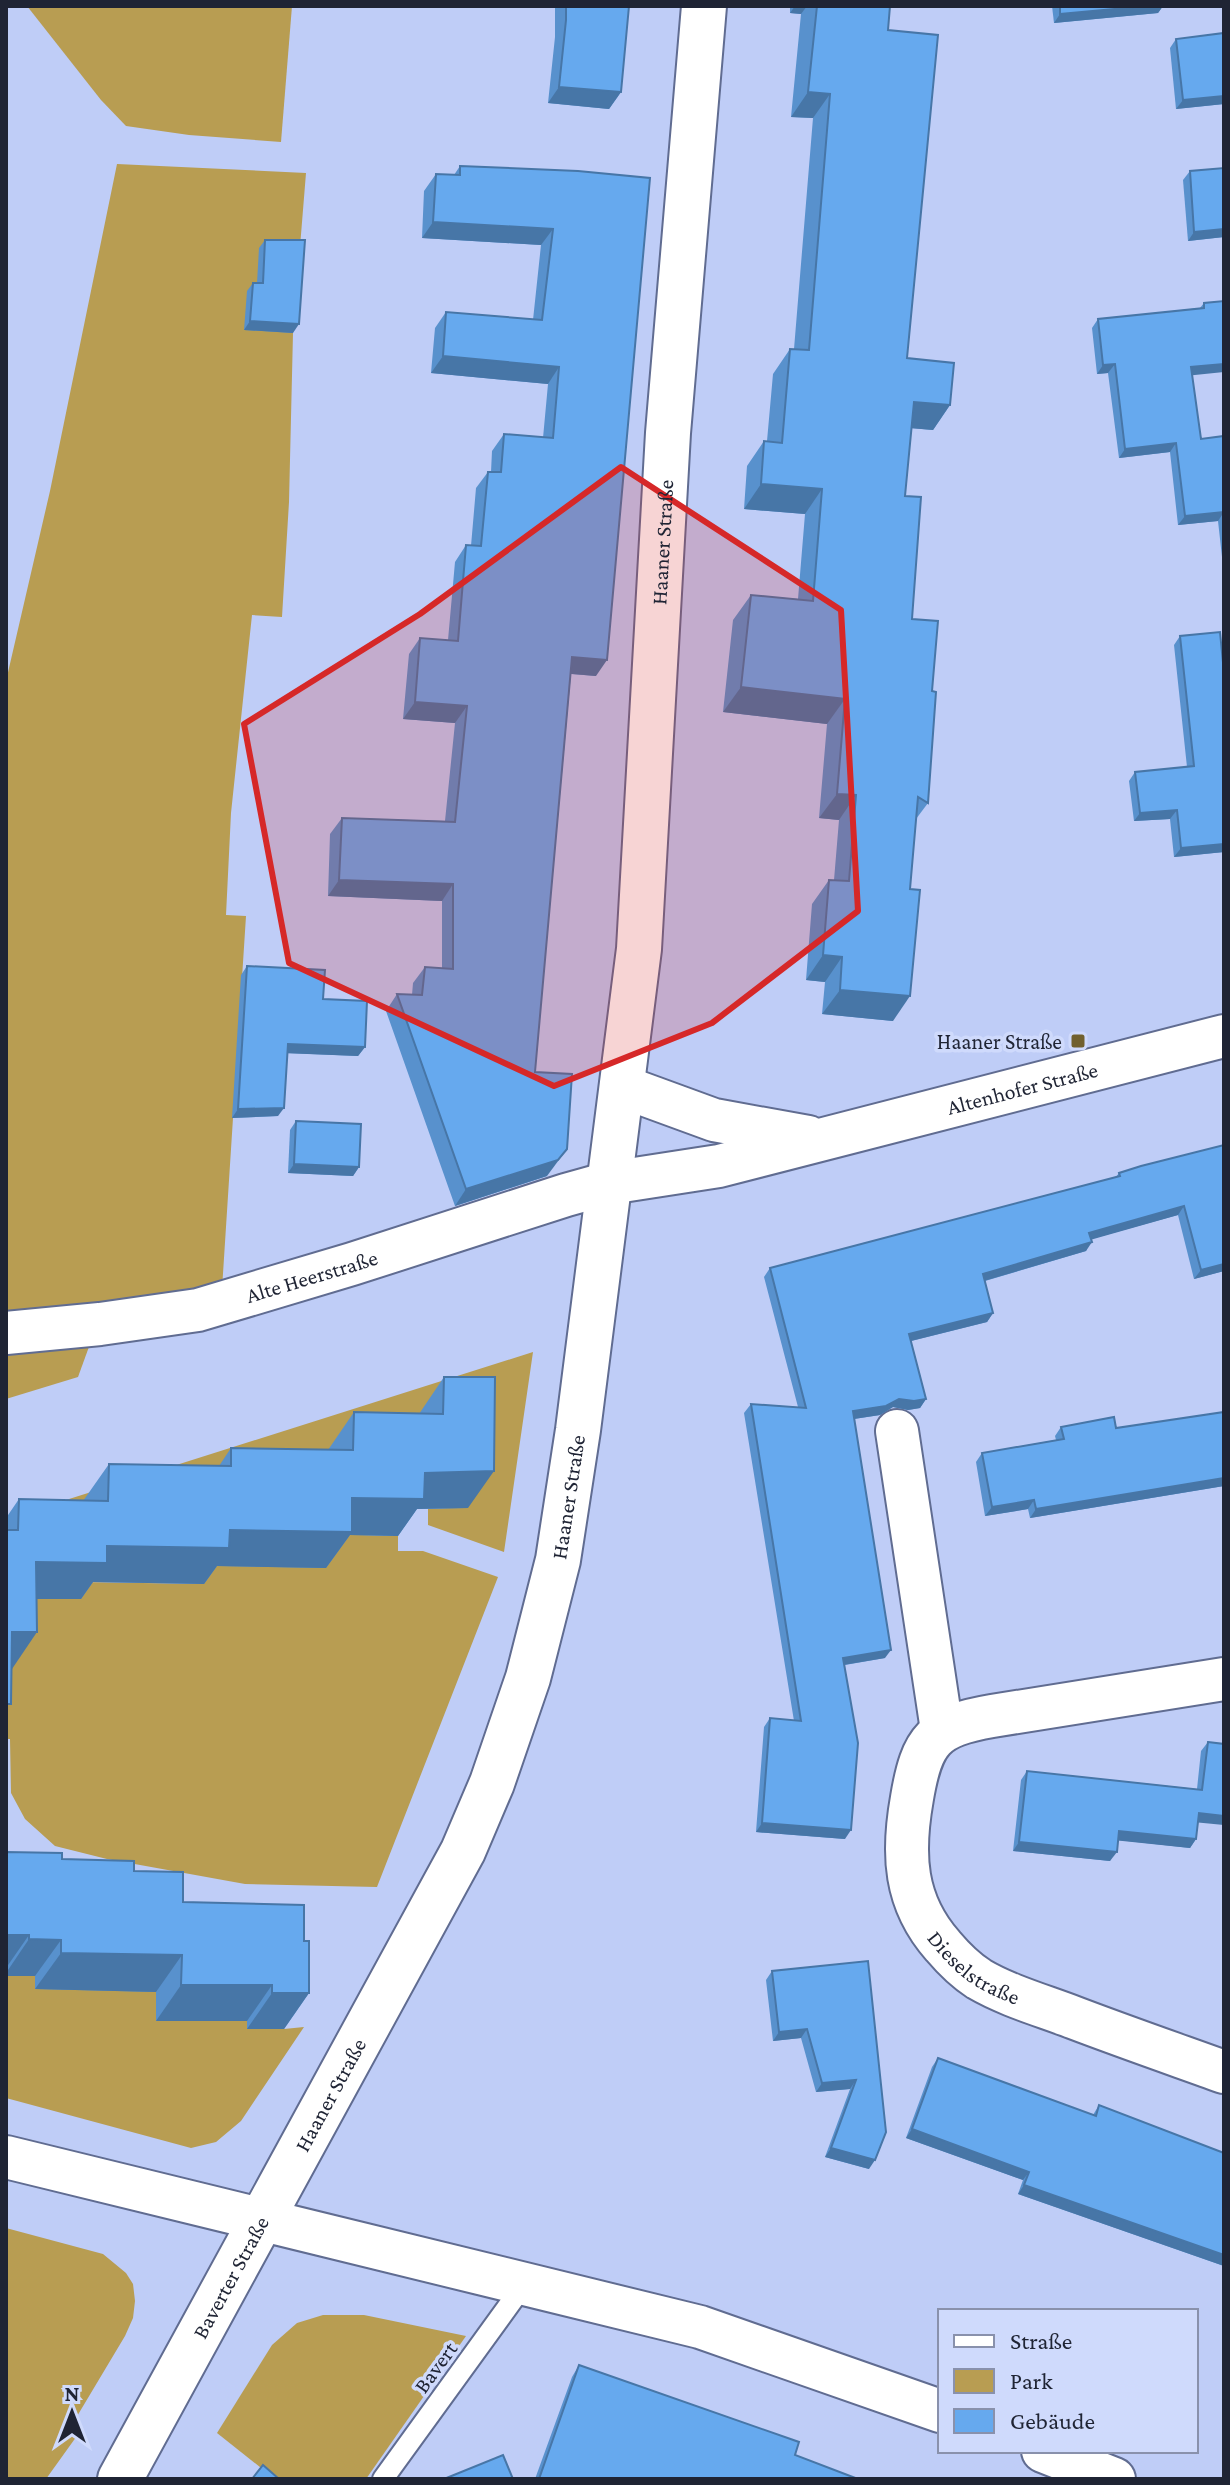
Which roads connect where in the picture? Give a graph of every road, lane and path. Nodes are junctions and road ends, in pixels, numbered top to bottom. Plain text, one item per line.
1 (704, 6) edge
2 (1224, 1036) edge
3 (621, 1086) junction
4 (821, 1140) junction
5 (609, 1183) junction
6 (6, 1333) edge
7 (897, 1431) dead end
8 (1224, 1679) edge
9 (942, 1730) junction
10 (1224, 2072) edge
11 (6, 2157) edge
12 (261, 2220) junction
13 (525, 2283) junction
14 (938, 2410) edge
15 (1048, 2453) edge
16 (120, 2479) edge
17 (383, 2479) edge
18 (1114, 2479) edge

1 - 3 main road, Haaner Straße
2 - 4 street, Altenhofer Straße
3 - 4 street, Altenhofer Straße
3 - 5 main road, Haaner Straße
4 - 5 street, Altenhofer Straße
5 - 6 street, Alte Heerstraße
5 - 12 main road, Haaner Straße
7 - 9 street
8 - 9 street
9 - 10 street, Dieselstraße
11 - 12 street, Baverter Straße
12 - 13 street
12 - 16 main road, Baverter Straße
13 - 14 street
13 - 17 lane, Bavert
15 - 18 street

